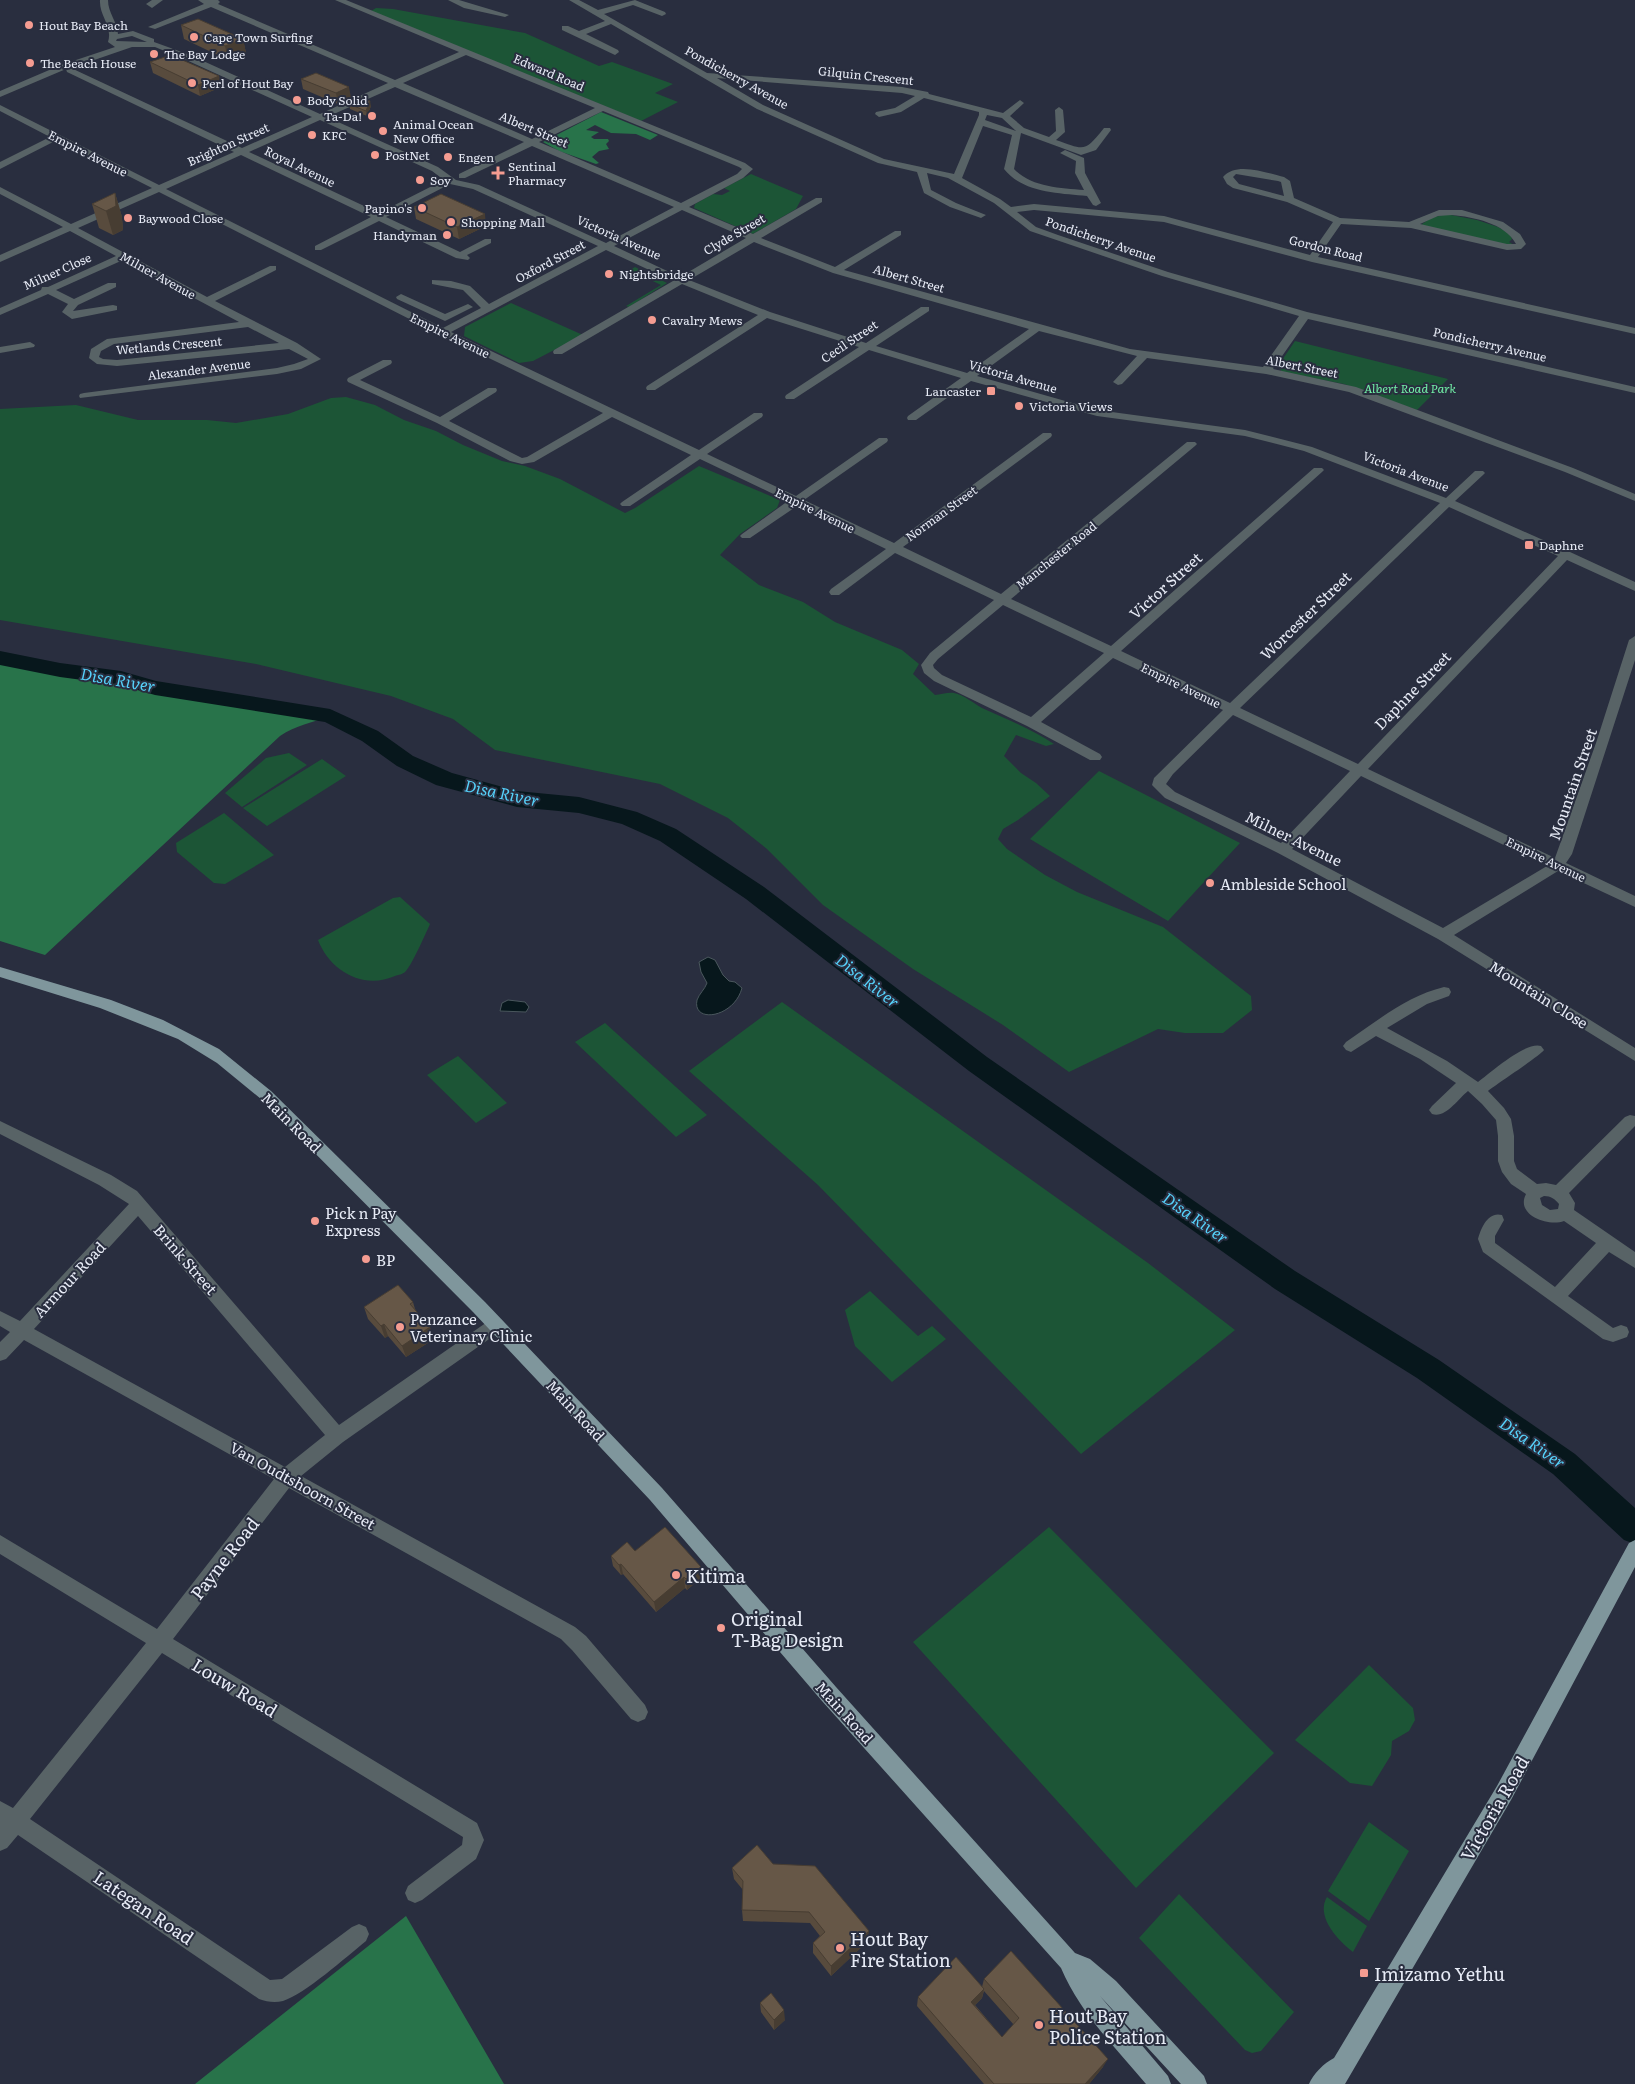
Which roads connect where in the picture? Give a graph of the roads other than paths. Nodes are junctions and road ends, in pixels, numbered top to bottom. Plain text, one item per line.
1 (104, 0) edge
2 (159, 0) edge
3 (221, 0) edge
4 (339, 0) edge
5 (452, 0) edge
6 (577, 1) edge
7 (206, 2) edge
8 (152, 6) dead end
9 (598, 12) junction
10 (662, 14) dead end
11 (505, 15) dead end
12 (110, 18) junction
13 (612, 21) junction
14 (152, 27) dead end
15 (565, 28) dead end
16 (579, 34) junction
17 (137, 35) junction
18 (114, 40) junction
19 (131, 45) junction
20 (466, 52) junction
21 (615, 52) dead end
22 (187, 56) junction
23 (69, 68) junction
24 (703, 74) junction
25 (397, 84) junction
26 (0, 94) edge
27 (925, 94) junction
28 (1020, 103) dead end
29 (0, 108) edge
30 (602, 108) junction
31 (1059, 110) dead end
32 (983, 111) junction
33 (879, 114) dead end
34 (1005, 116) junction
35 (320, 117) junction
36 (981, 122) junction
37 (1107, 130) dead end
38 (1017, 134) junction
39 (56, 137) junction
40 (1049, 141) junction
41 (532, 142) junction
42 (241, 151) junction
43 (0, 166) edge
44 (748, 169) joint
45 (920, 169) junction
46 (957, 178) junction
47 (457, 179) junction
48 (158, 189) junction
49 (0, 190) edge
50 (1090, 194) junction
51 (819, 200) dead end
52 (1290, 200) junction
53 (1096, 203) dead end
54 (681, 207) junction
55 (1008, 210) junction
56 (981, 215) dead end
57 (378, 217) junction
58 (1338, 221) junction
59 (1411, 225) junction
60 (70, 228) junction
61 (898, 233) dead end
62 (754, 238) junction
63 (488, 241) dead end
64 (605, 246) junction
65 (318, 248) dead end
66 (124, 256) junction
67 (0, 259) edge
68 (1312, 259) junction
69 (273, 268) dead end
70 (836, 271) junction
71 (680, 280) junction
72 (436, 282) dead end
73 (112, 286) dead end
74 (46, 289) junction
75 (401, 297) dead end
76 (206, 301) junction
77 (74, 303) junction
78 (484, 305) junction
79 (113, 308) dead end
80 (924, 309) dead end
81 (0, 312) edge
82 (766, 314) junction
83 (1305, 315) junction
84 (247, 324) junction
85 (1037, 328) junction
86 (1635, 331) edge
87 (443, 332) junction
88 (30, 345) dead end
89 (293, 345) junction
90 (864, 346) junction
91 (0, 350) edge
92 (558, 352) dead end
93 (1146, 353) junction
94 (316, 359) joint
95 (387, 362) dead end
96 (1266, 372) junction
97 (969, 378) junction
98 (1118, 382) dead end
99 (651, 388) dead end
100 (492, 390) dead end
101 (1635, 390) edge
102 (84, 396) dead end
103 (790, 397) dead end
104 (612, 412) junction
105 (758, 415) dead end
106 (912, 418) dead end
107 (442, 421) junction
108 (1047, 435) dead end
109 (882, 440) dead end
110 (1191, 444) dead end
111 (699, 455) junction
112 (1318, 470) dead end
113 (1479, 473) dead end
114 (1635, 498) edge
115 (795, 500) junction
116 (1447, 502) junction
117 (626, 504) dead end
118 (746, 536) dead end
119 (894, 548) junction
120 (1566, 554) junction
121 (1635, 587) edge
122 (835, 592) dead end
123 (1001, 599) junction
124 (1635, 640) edge
125 (1113, 652) junction
126 (1232, 709) junction
127 (1032, 723) junction
128 (1095, 757) dead end
129 (1358, 770) junction
130 (1159, 785) joint
131 (1284, 850) junction
132 (1558, 865) junction
133 (1635, 902) edge
134 (1443, 935) junction
135 (0, 972) edge
136 (1444, 992) dead end
137 (1376, 1029) junction
138 (1351, 1046) dead end
139 (1536, 1050) dead end
140 (1635, 1055) edge
141 (1471, 1087) junction
142 (1437, 1110) dead end
143 (1630, 1121) dead end
144 (0, 1127) edge
145 (1536, 1191) junction
146 (1558, 1193) junction
147 (138, 1204) junction
148 (1565, 1213) junction
149 (1496, 1220) dead end
150 (1608, 1242) junction
151 (1635, 1261) edge
152 (1556, 1296) junction
153 (0, 1318) edge
154 (496, 1325) junction
155 (22, 1330) junction
156 (1621, 1332) dead end
157 (0, 1354) edge
158 (337, 1436) junction
159 (287, 1476) junction
160 (0, 1544) edge
161 (1635, 1549) edge
162 (160, 1641) junction
163 (638, 1712) dead end
164 (8, 1816) edge
165 (0, 1841) edge
166 (414, 1893) dead end
167 (359, 1934) dead end
168 (1068, 1961) junction
169 (1344, 2062) junction
170 (1160, 2084) edge
171 (1196, 2084) edge
172 (1320, 2084) edge
173 (1333, 2084) edge

1 - 12 street
2 - 8 street
3 - 7 street
4 - 20 street, Edward Road
5 - 11 street
6 - 9 street, Pondicherry Avenue
7 - 14 street
7 - 25 street, Albert Street
9 - 10 street
9 - 13 street, Pondicherry Avenue
12 - 17 street, Victoria Avenue
12 - 18 street
13 - 16 street
13 - 24 street, Pondicherry Avenue
15 - 16 street
16 - 21 street
17 - 18 street
17 - 19 street
17 - 22 street, Victoria Avenue
18 - 19 street, Victoria Avenue
18 - 23 street
19 - 22 street, Victoria Avenue
19 - 23 street
20 - 25 street, Brighton Street
20 - 30 street, Edward Road
22 - 35 street, Victoria Avenue
23 - 26 street
23 - 42 street, Royal Avenue
24 - 27 street, Gilquin Crescent
24 - 45 street, Pondicherry Avenue
25 - 35 street, Brighton Street
25 - 41 street, Albert Street
27 - 32 street, Gilquin Crescent
27 - 33 street
28 - 34 street
29 - 39 street, Empire Avenue
30 - 41 street
30 - 44 street, Edward Road
31 - 40 street
32 - 34 street, Gilquin Crescent
32 - 36 street
34 - 40 street
35 - 42 street, Brighton Street
35 - 47 street, Victoria Avenue
36 - 38 street
36 - 46 street
37 - 40 street
38 - 50 street
38 - 50 street
39 - 43 street
39 - 48 street, Empire Avenue
41 - 47 street
41 - 54 street, Albert Street
42 - 48 street, Brighton Street
42 - 57 street, Royal Avenue
44 - 54 street, Oxford Street
45 - 46 street, Pondicherry Avenue
45 - 56 street
46 - 55 street, Pondicherry Avenue
47 - 57 street
47 - 64 street, Victoria Avenue
48 - 60 street, Brighton Street
48 - 87 street, Empire Avenue
49 - 60 street, Milner Avenue
50 - 53 street
51 - 62 street, Clyde Street
52 - 52 street
52 - 58 street
54 - 62 street, Albert Street
54 - 64 street, Oxford Street
55 - 68 street, Gordon Road
55 - 83 street, Pondicherry Avenue
57 - 63 street, Royal Avenue
57 - 65 street
58 - 59 street
58 - 68 street
59 - 59 street
60 - 66 street, Milner Avenue
60 - 67 street, Brighton Street
61 - 70 street
62 - 70 street, Albert Street
62 - 71 street, Clyde Street
64 - 71 street, Victoria Avenue
64 - 78 street, Oxford Street
66 - 74 street, Milner Close
66 - 76 street, Milner Avenue
68 - 86 street, Gordon Road
69 - 76 street
70 - 85 street, Albert Street
71 - 82 street, Victoria Avenue
71 - 92 street, Clyde Street
72 - 78 street
73 - 77 street
74 - 77 street
74 - 81 street, Milner Close
75 - 78 street
76 - 84 street, Milner Avenue
77 - 79 street
78 - 87 street, Oxford Street
80 - 90 street, Cecil Street
82 - 90 street, Victoria Avenue
82 - 99 street
83 - 96 street
83 - 101 street, Pondicherry Avenue
84 - 89 street, Milner Avenue
84 - 89 street, Wetlands Crescent
85 - 93 street, Albert Street
85 - 97 street
87 - 104 street, Empire Avenue
88 - 91 street
89 - 94 street, Milner Avenue
90 - 97 street, Victoria Avenue
90 - 103 street, Cecil Street
93 - 96 street, Albert Street
93 - 98 street
94 - 102 street, Alexander Avenue
95 - 107 street
96 - 114 street, Albert Street
97 - 106 street
97 - 116 street, Victoria Avenue
100 - 107 street
104 - 107 street
104 - 111 street, Empire Avenue
105 - 111 street
108 - 119 street, Norman Street
109 - 115 street
110 - 123 street, Manchester Road
111 - 115 street, Empire Avenue
111 - 117 street
112 - 125 street, Victor Street
113 - 116 street, Worcester Street
115 - 118 street
115 - 119 street, Empire Avenue
116 - 120 street, Victoria Avenue
116 - 126 street, Worcester Street
119 - 122 street, Norman Street
119 - 123 street, Empire Avenue
120 - 121 street, Victoria Avenue
120 - 129 street, Daphne Street
123 - 125 street, Empire Avenue
123 - 127 street, Manchester Road
124 - 132 street, Mountain Street
125 - 126 street, Empire Avenue
125 - 127 street, Victor Street
126 - 129 street, Empire Avenue
126 - 130 street, Worcester Street
127 - 128 street
129 - 131 street, Daphne Street
129 - 132 street, Empire Avenue
130 - 131 street, Milner Avenue
131 - 134 street, Milner Avenue
132 - 133 street, Empire Avenue
132 - 134 street, Mountain Street
134 - 140 street, Mountain Close
135 - 154 main road, Main Road
136 - 137 street
137 - 138 street
137 - 141 street
139 - 141 street
141 - 142 street
141 - 145 street
143 - 146 street
144 - 147 street, Brink Street
145 - 146 street
145 - 148 street
146 - 148 street
147 - 155 street, Armour Road
147 - 158 street, Brink Street
148 - 150 street
149 - 152 street
150 - 151 street
150 - 152 street
152 - 156 street
153 - 155 street, Van Oudtshoorn Street
154 - 158 street, Payne Road
154 - 168 main road, Main Road
155 - 157 street, Armour Road
155 - 159 street, Van Oudtshoorn Street
158 - 159 street, Payne Road
159 - 162 street, Payne Road
159 - 163 street, Van Oudtshoorn Street
160 - 162 street, Louw Road
161 - 169 main road, Victoria Road
162 - 164 street, Payne Road
162 - 166 street, Louw Road
164 - 165 street, Payne Road
164 - 167 street, Lategan Road
168 - 170 main road, Main Road
168 - 171 main road, Main Road
169 - 172 main road, Victoria Road
169 - 173 main road, Victoria Road

